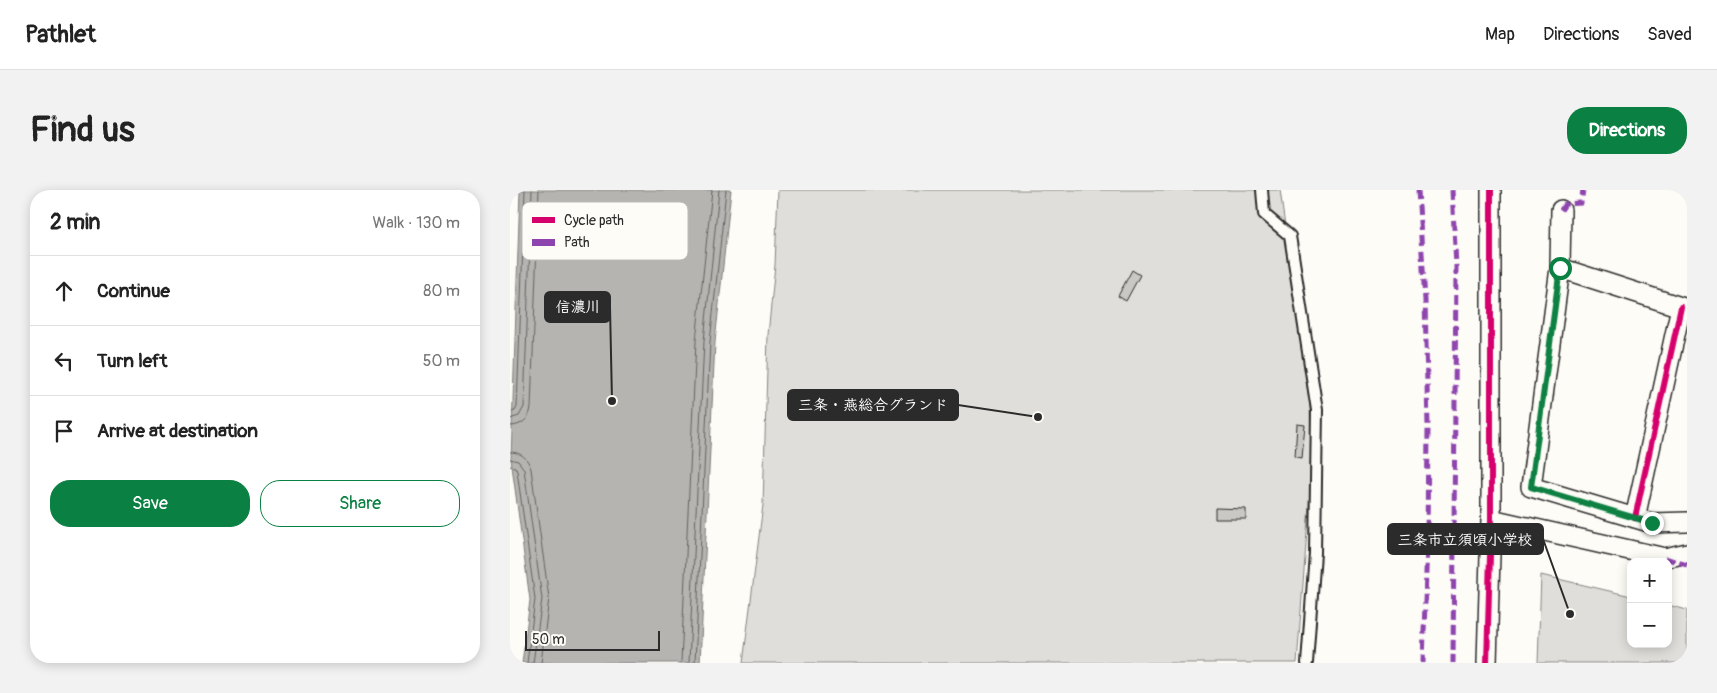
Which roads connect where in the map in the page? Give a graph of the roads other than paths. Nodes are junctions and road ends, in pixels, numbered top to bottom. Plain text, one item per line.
1 (1262, 190) edge
2 (1491, 190) edge
3 (1561, 210) dead end
4 (1560, 268) junction
5 (1684, 308) edge
6 (1634, 518) junction
7 (1491, 519) junction
8 (1687, 522) edge
9 (1687, 553) edge
10 (1306, 663) edge
11 (1487, 663) edge

1 - 10 lane
2 - 7 street
3 - 4 street
4 - 5 street
4 - 6 street
5 - 6 street
6 - 8 street
7 - 9 street
7 - 11 street

